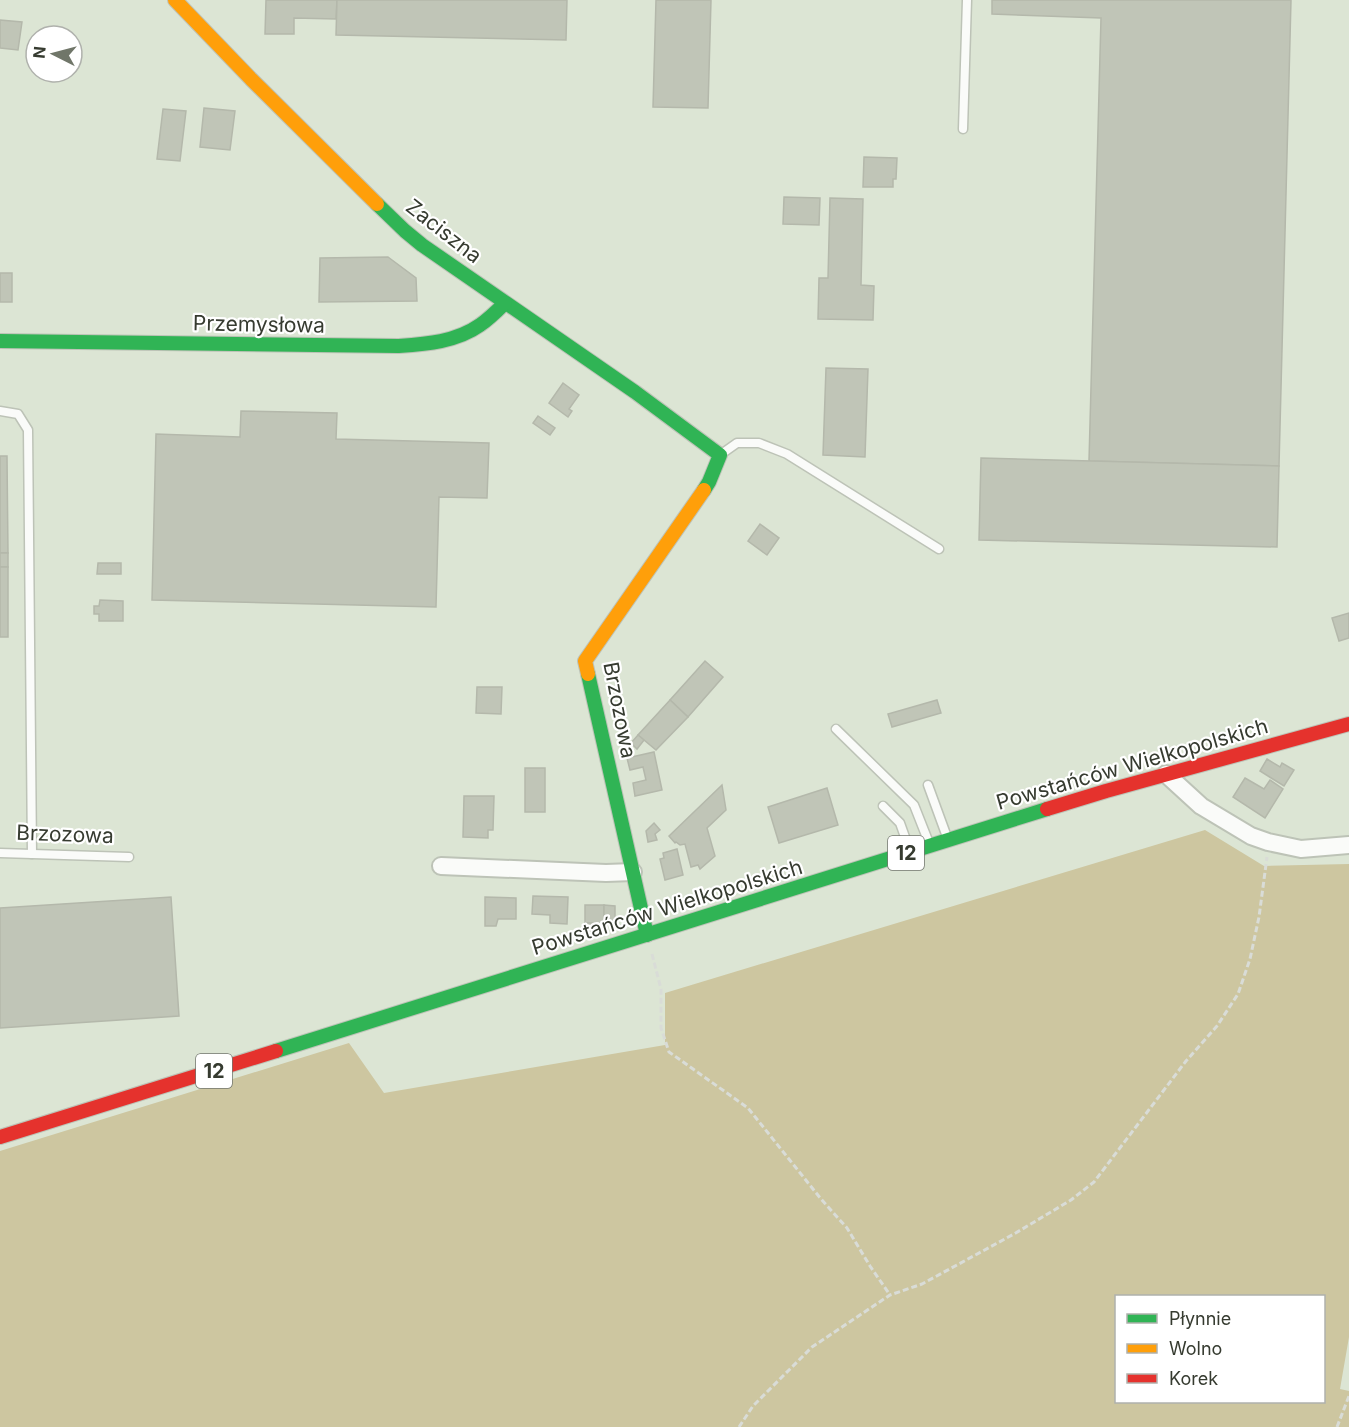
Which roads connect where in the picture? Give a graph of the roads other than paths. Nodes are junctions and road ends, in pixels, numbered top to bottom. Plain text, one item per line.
1 (175, 0) edge
2 (967, 0) edge
3 (963, 129) dead end
4 (505, 303) junction
5 (0, 341) edge
6 (0, 411) edge
7 (720, 455) junction
8 (939, 549) dead end
9 (1349, 724) edge
10 (836, 729) dead end
11 (1166, 774) junction
12 (928, 784) dead end
13 (883, 806) dead end
14 (948, 841) junction
15 (1349, 845) edge
16 (930, 846) junction
17 (910, 852) junction
18 (0, 853) edge
19 (32, 854) junction
20 (129, 857) dead end
21 (441, 866) dead end
22 (633, 872) junction
23 (647, 935) junction
24 (0, 1137) edge

1 - 4 street, Zaciszna
2 - 3 lane
4 - 5 street, Przemysłowa
4 - 7 street, Zaciszna
6 - 19 lane
7 - 8 lane
7 - 22 street, Brzozowa
9 - 11 street, Powstańców Wielkopolskich / 12
10 - 16 lane
11 - 14 street, Powstańców Wielkopolskich / 12
11 - 15 street
12 - 14 lane
13 - 17 lane
14 - 16 street, Powstańców Wielkopolskich / 12
16 - 17 street, Powstańców Wielkopolskich / 12
17 - 23 street, Powstańców Wielkopolskich / 12
18 - 19 lane, Brzozowa
19 - 20 lane, Brzozowa
21 - 22 street
22 - 23 street, Brzozowa
23 - 24 street, Powstańców Wielkopolskich / 12

